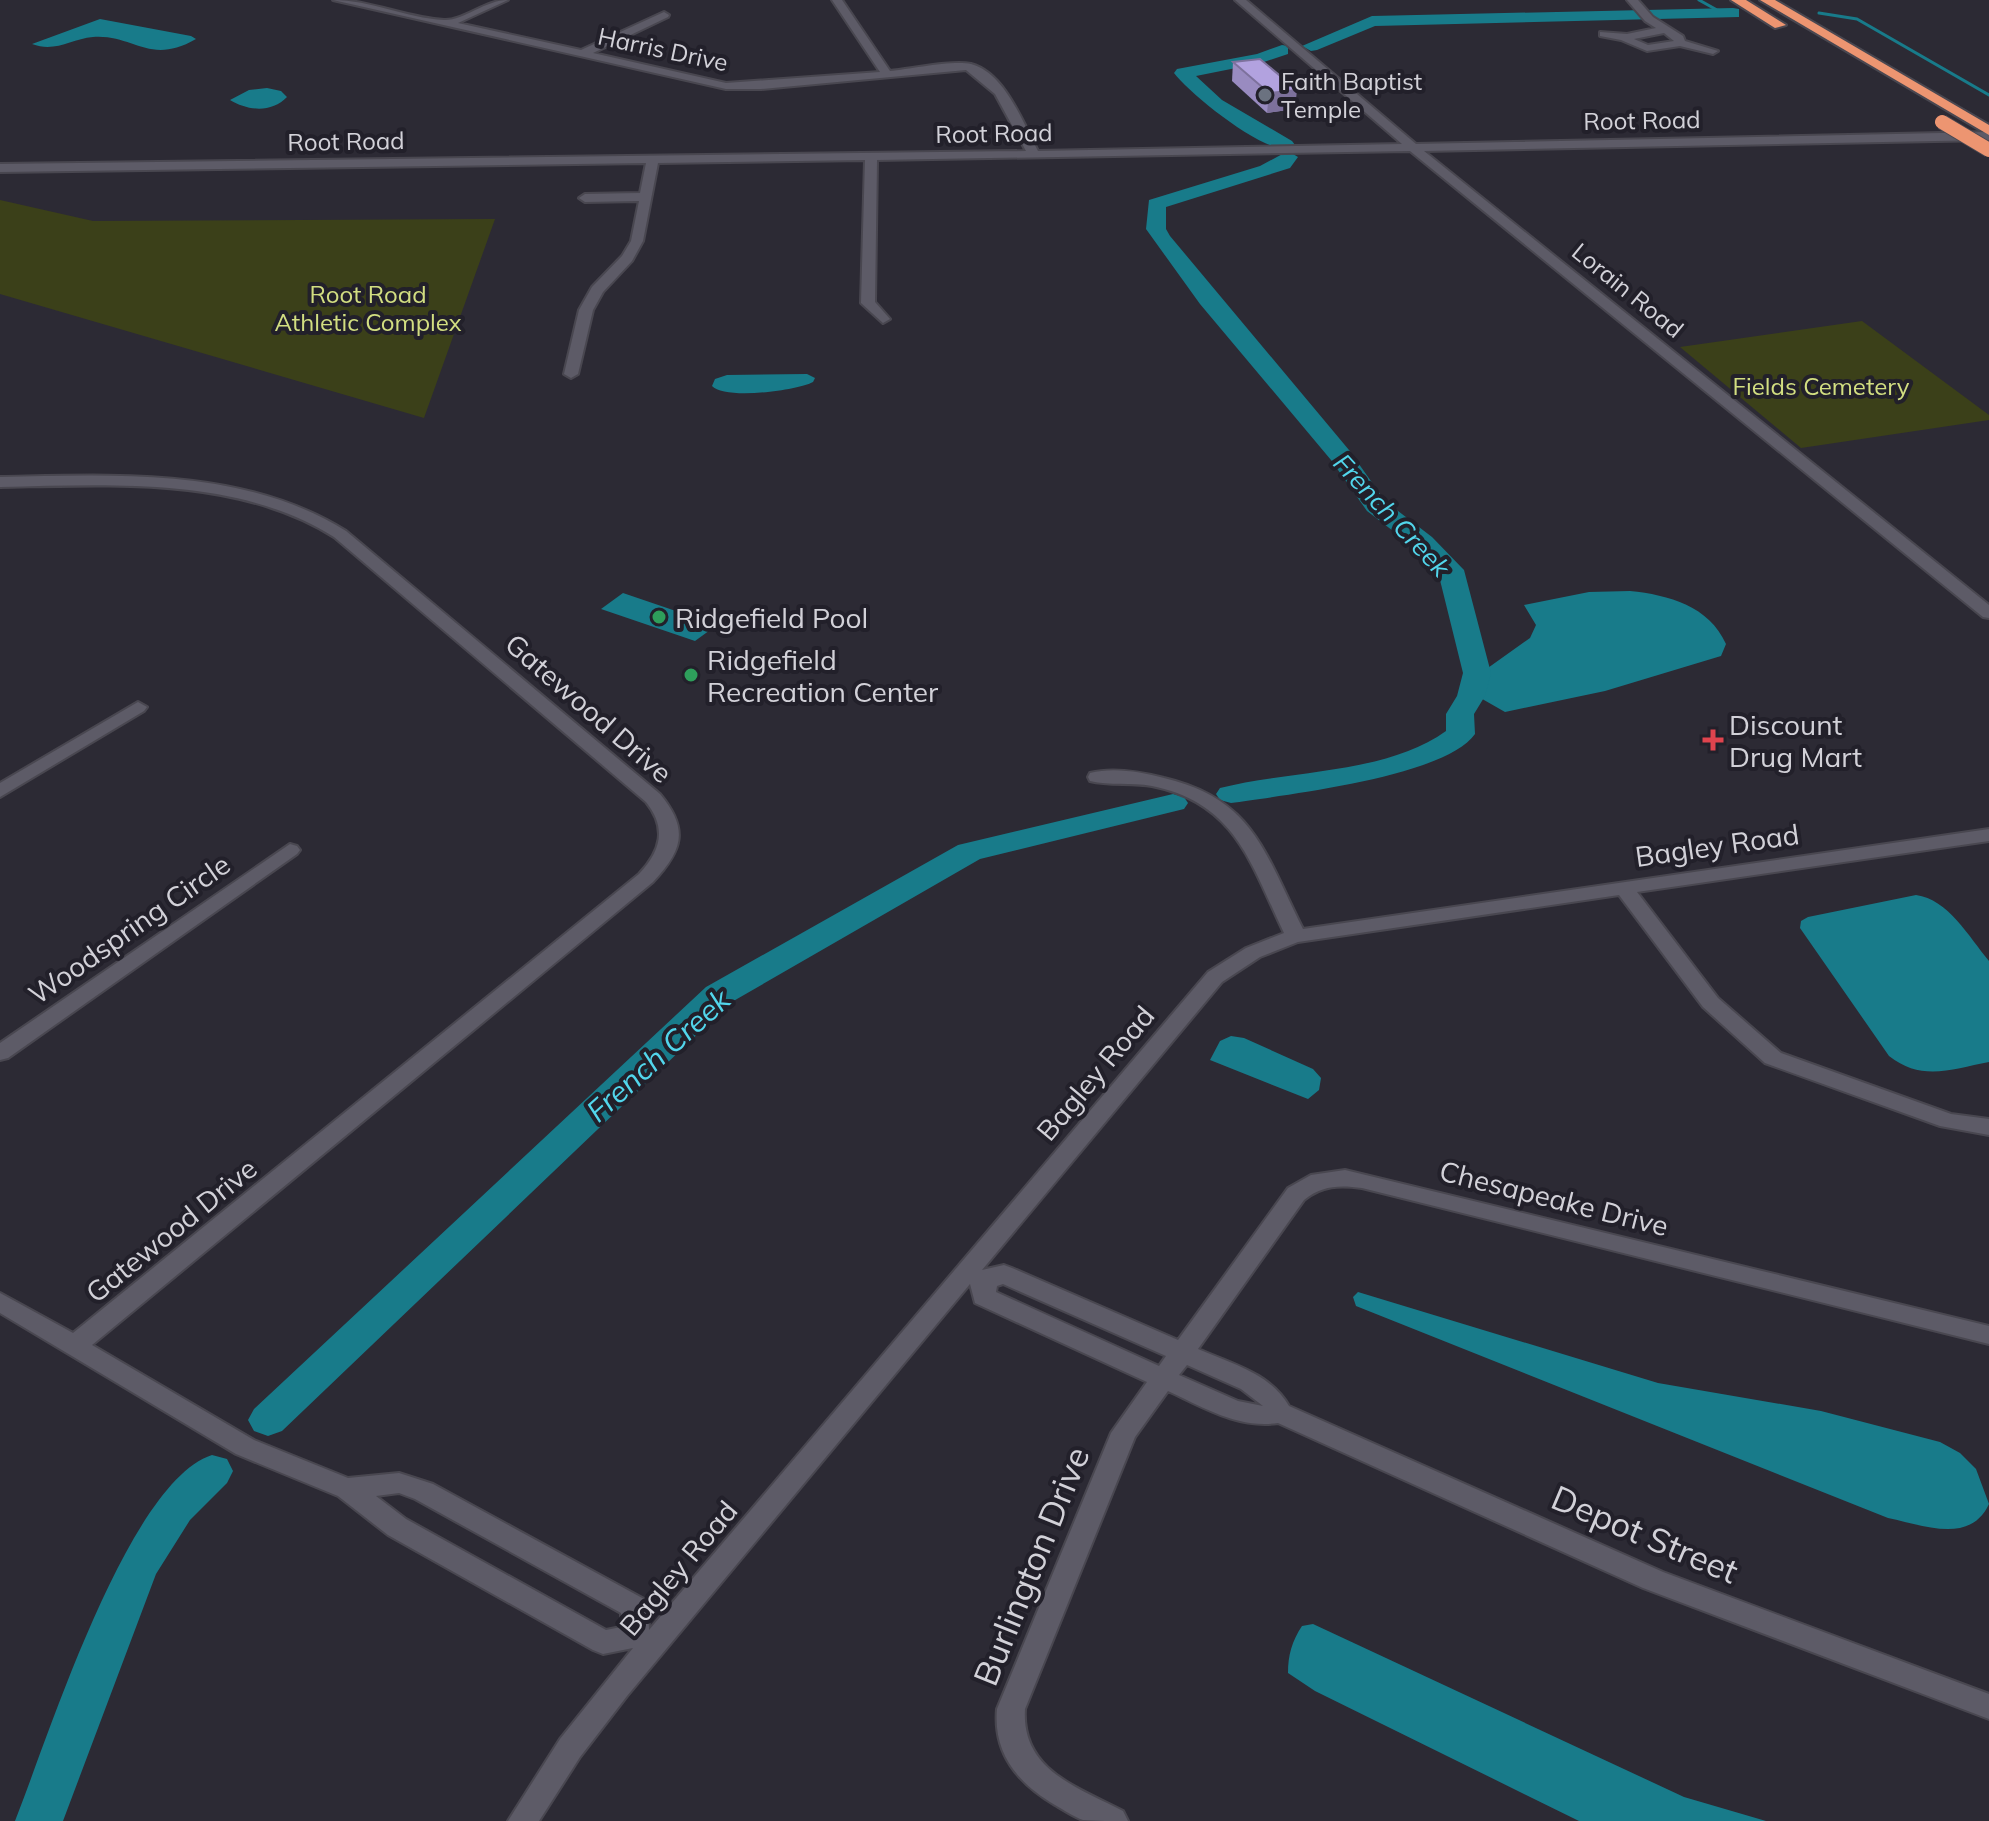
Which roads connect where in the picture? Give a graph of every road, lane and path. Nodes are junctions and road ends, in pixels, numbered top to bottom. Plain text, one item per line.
1 (338, 0) edge
2 (503, 0) edge
3 (837, 0) edge
4 (1240, 0) edge
5 (1632, 0) edge
6 (1737, 0) edge
7 (1766, 0) edge
8 (664, 15) dead end
9 (446, 25) junction
10 (1666, 30) junction
11 (1604, 34) dead end
12 (1626, 37) junction
13 (1680, 43) junction
14 (1713, 51) dead end
15 (580, 55) junction
16 (1846, 65) dead end
17 (886, 73) junction
18 (1928, 114) dead end
19 (1986, 131) edge
20 (1412, 147) junction
21 (1989, 150) edge
22 (1034, 154) junction
23 (871, 156) junction
24 (653, 159) junction
25 (0, 168) edge
26 (645, 197) junction
27 (585, 198) dead end
28 (883, 319) dead end
29 (571, 374) dead end
30 (0, 482) edge
31 (1989, 613) edge
32 (138, 707) dead end
33 (1097, 777) dead end
34 (0, 791) edge
35 (1989, 835) edge
36 (290, 850) dead end
37 (1625, 889) junction
38 (1296, 936) junction
39 (0, 1053) edge
40 (1989, 1127) edge
41 (976, 1277) junction
42 (0, 1302) edge
43 (1989, 1335) edge
44 (74, 1346) junction
45 (1182, 1352) junction
46 (1162, 1378) junction
47 (1280, 1413) junction
48 (347, 1489) junction
49 (644, 1640) junction
50 (1989, 1707) edge
51 (523, 1821) edge
52 (1113, 1821) edge

1 - 9 street, Harris Drive
2 - 9 street
3 - 17 street
4 - 20 street, Lorain Road
5 - 10 street
6 - 16 highway
7 - 19 highway
8 - 15 street
9 - 15 street, Harris Drive
10 - 12 street
10 - 13 street
11 - 12 street
12 - 13 street
13 - 14 street
15 - 17 street, Harris Drive
17 - 22 street, Harris Drive
18 - 21 highway, bridge
19 - 20 street, Root Road
20 - 22 street, Root Road
20 - 31 street, Lorain Road
22 - 23 street, Root Road
23 - 24 street, Root Road
23 - 28 street
24 - 25 street, Root Road
24 - 26 street
26 - 27 street
26 - 29 street
30 - 44 street, Gatewood Drive
32 - 34 street
33 - 38 street
35 - 37 street, Bagley Road
36 - 39 street, Woodspring Circle
37 - 38 street, Bagley Road
37 - 40 street
38 - 41 street, Bagley Road
41 - 45 street, Depot Street
41 - 46 street, Depot Street
41 - 49 street, Bagley Road
42 - 44 street
43 - 45 street, Chesapeake Drive
44 - 48 street
45 - 46 street, Burlington Drive
45 - 47 street, Depot Street
46 - 47 street, Depot Street
46 - 52 street, Burlington Drive
47 - 50 street, Depot Street
48 - 49 street
48 - 49 street
49 - 51 street, Bagley Road

